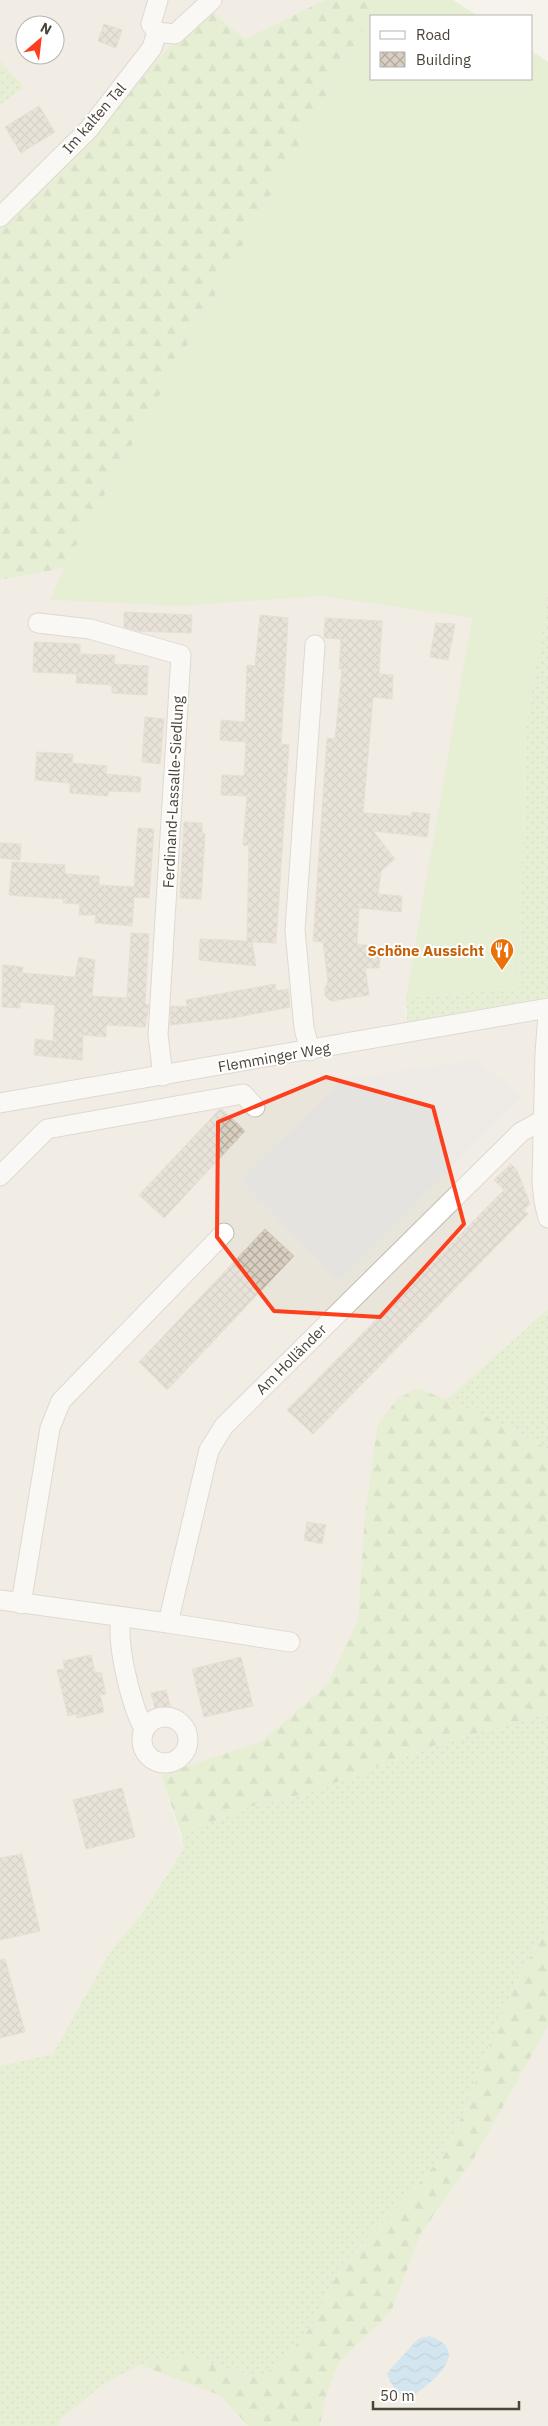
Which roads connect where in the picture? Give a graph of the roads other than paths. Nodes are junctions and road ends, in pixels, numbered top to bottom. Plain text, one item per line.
1 (158, 0) edge
2 (212, 0) edge
3 (157, 32) junction
4 (0, 217) edge
5 (38, 623) dead end
6 (315, 645) dead end
7 (548, 1008) edge
8 (548, 1016) edge
9 (310, 1051) junction
10 (163, 1076) junction
11 (0, 1103) edge
12 (255, 1107) dead end
13 (544, 1120) junction
14 (0, 1176) edge
15 (548, 1218) edge
16 (224, 1233) dead end
17 (0, 1600) edge
18 (22, 1604) junction
19 (121, 1617) junction
20 (168, 1623) junction
21 (290, 1642) dead end
22 (144, 1729) dead end

1 - 3 street
2 - 3 street
3 - 4 street, Im kalten Tal
5 - 10 street, Ferdinand-Lassalle-Siedlung
6 - 9 street
7 - 9 street, Flemminger Weg
8 - 13 street
9 - 10 street, Flemminger Weg
10 - 11 street, Flemminger Weg
12 - 14 street
13 - 15 street
13 - 20 street, Am Holländer
16 - 18 street
17 - 18 street
18 - 19 street
19 - 20 street
19 - 22 street
20 - 21 street

